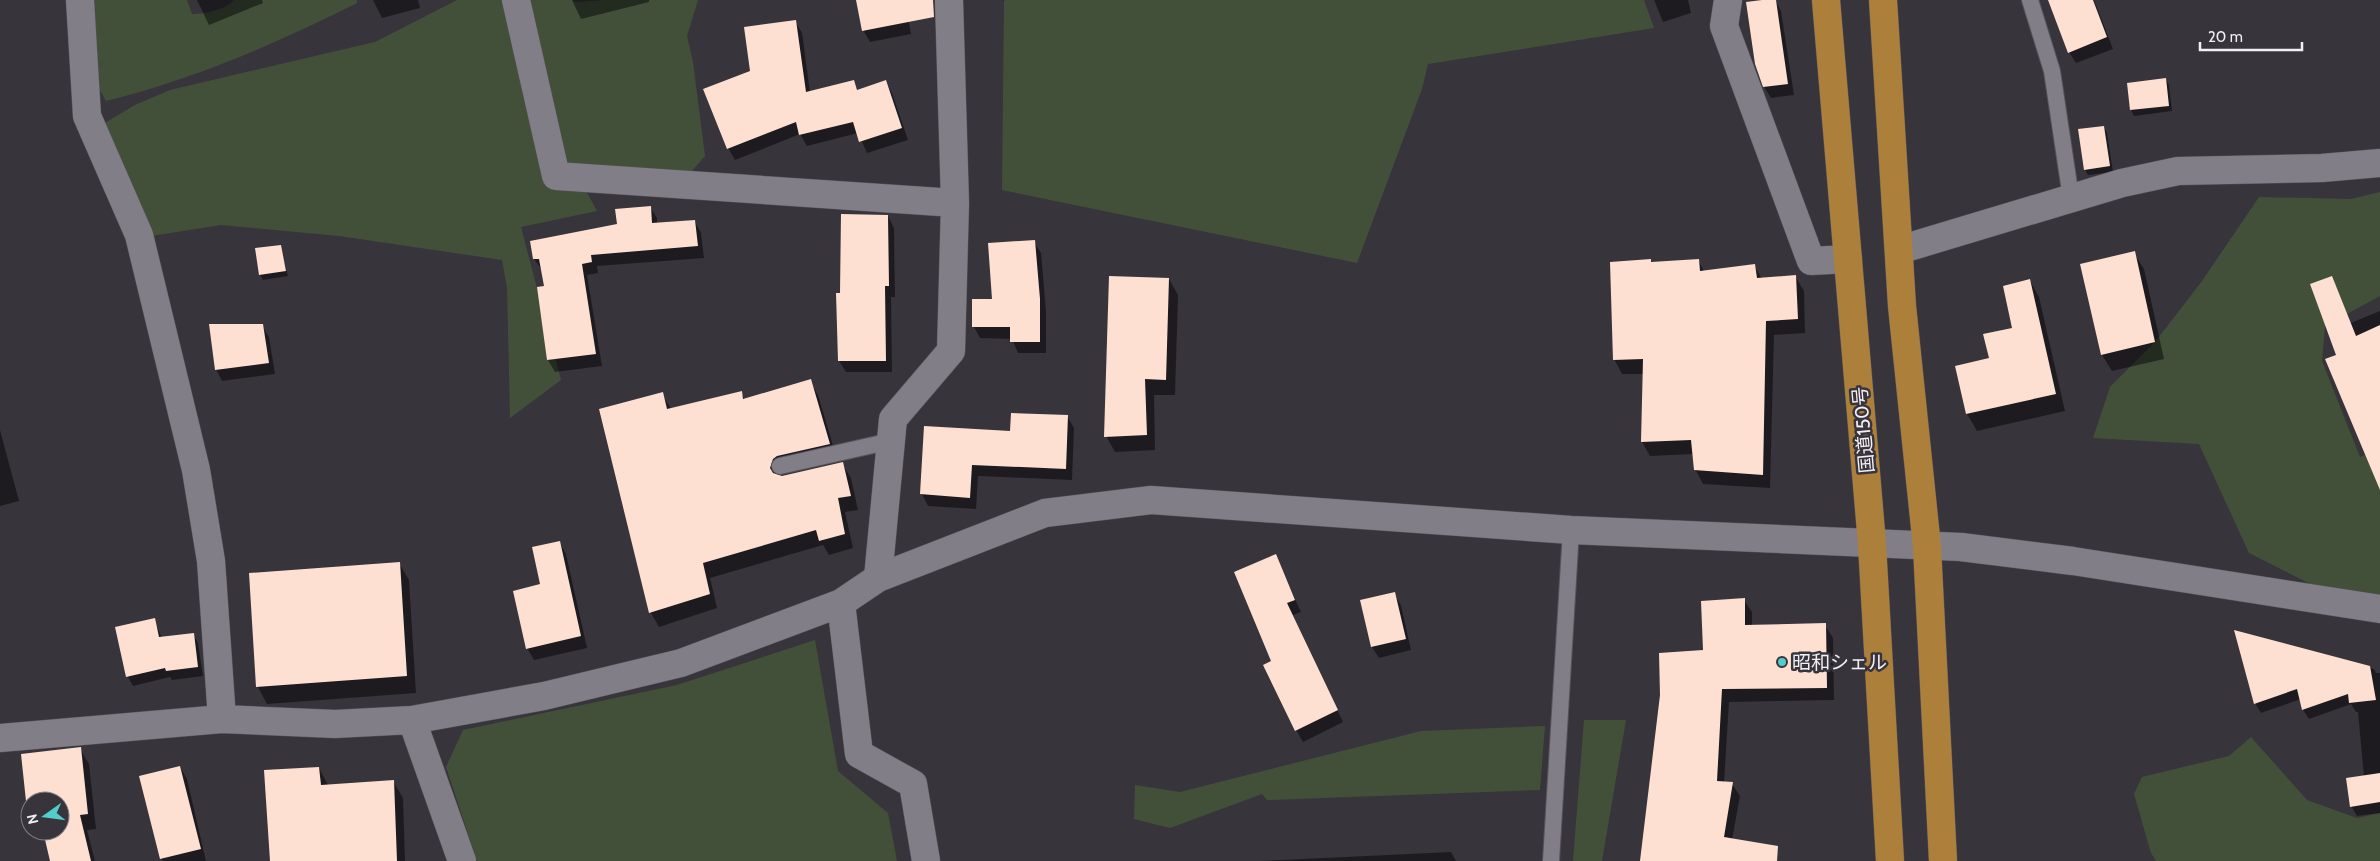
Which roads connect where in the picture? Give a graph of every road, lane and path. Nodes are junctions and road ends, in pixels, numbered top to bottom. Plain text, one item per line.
1 (80, 0) edge
2 (516, 0) edge
3 (949, 0) edge
4 (1728, 0) edge
5 (1826, 0) edge
6 (1883, 0) edge
7 (2030, 0) edge
8 (2380, 163) edge
9 (2071, 198) junction
10 (955, 202) junction
11 (1899, 250) junction
12 (1848, 258) junction
13 (891, 441) junction
14 (780, 466) dead end
15 (1571, 530) junction
16 (1872, 544) junction
17 (1927, 547) junction
18 (878, 578) junction
19 (841, 603) junction
20 (2380, 609) edge
21 (222, 718) junction
22 (412, 720) junction
23 (0, 738) edge
24 (462, 861) edge
25 (926, 861) edge
26 (1551, 861) edge
27 (1890, 861) edge
28 (1943, 861) edge

1 - 21 street
2 - 10 street
3 - 10 street
4 - 12 street
5 - 12 highway, 国道150号
6 - 11 highway
7 - 9 lane
8 - 9 street
9 - 11 street
10 - 13 street
11 - 17 highway
12 - 16 highway, 国道150号
13 - 14 lane
13 - 18 street
15 - 16 street
15 - 18 street
15 - 26 lane
16 - 17 street
16 - 27 highway, 国道150号
17 - 20 street
17 - 28 highway
18 - 19 street
19 - 22 street
19 - 25 street
21 - 22 street
21 - 23 street
22 - 24 street

